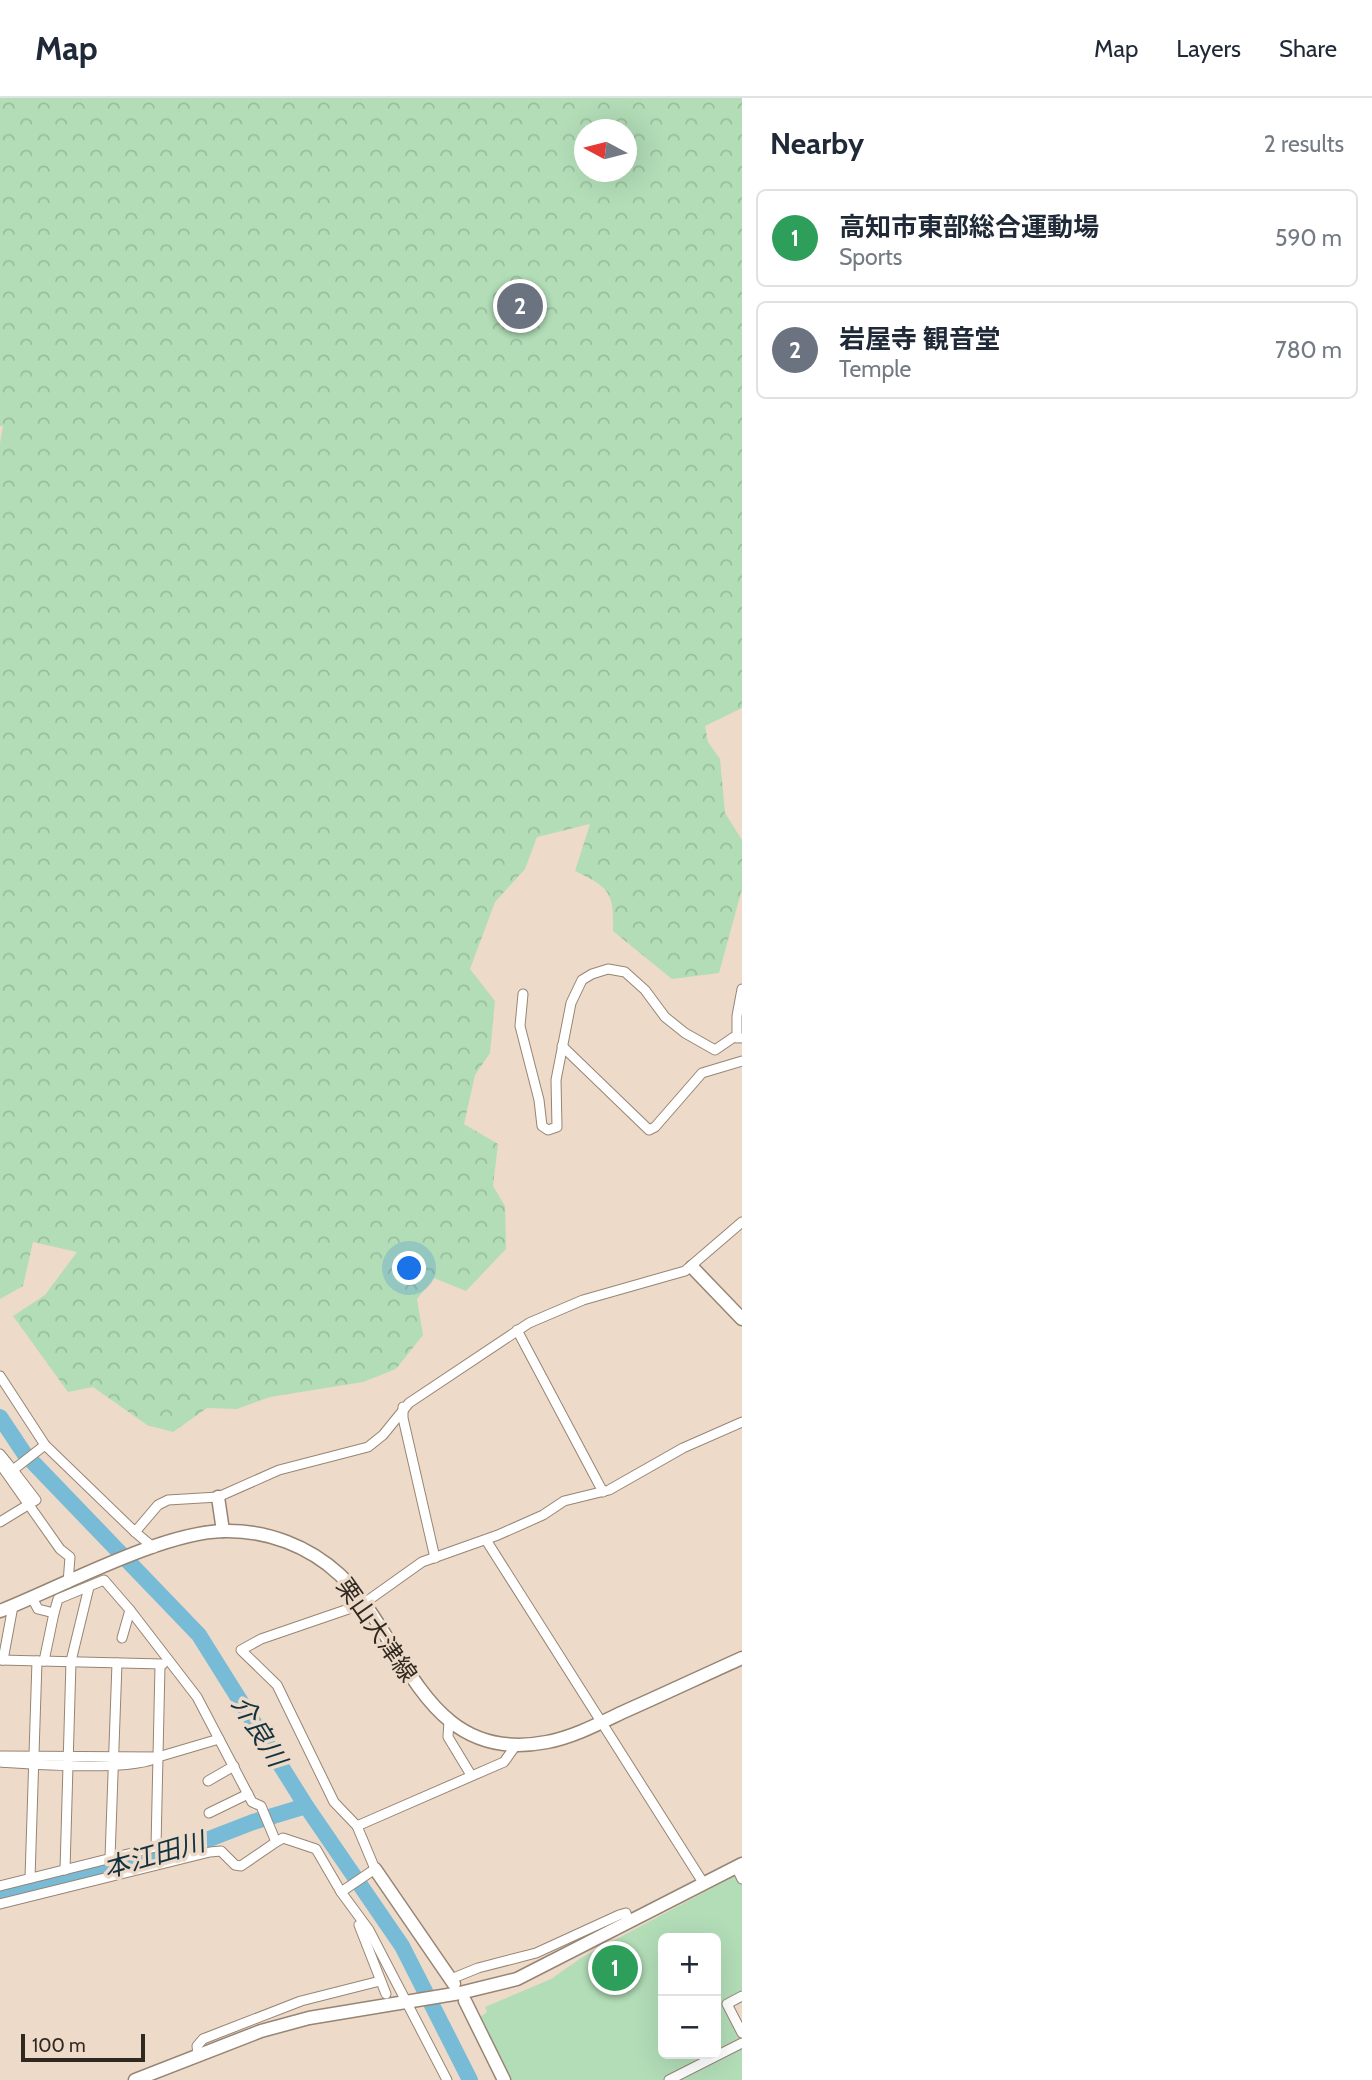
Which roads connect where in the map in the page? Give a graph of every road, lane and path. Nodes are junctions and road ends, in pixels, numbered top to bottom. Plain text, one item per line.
1 (742, 989) edge
2 (523, 994) dead end
3 (740, 1038) edge
4 (562, 1046) junction
5 (742, 1061) edge
6 (742, 1222) edge
7 (692, 1267) junction
8 (742, 1318) edge
9 (517, 1330) junction
10 (0, 1376) edge
11 (404, 1407) junction
12 (742, 1422) edge
13 (42, 1448) junction
14 (0, 1454) edge
15 (0, 1464) edge
16 (16, 1469) junction
17 (603, 1492) junction
18 (218, 1497) junction
19 (28, 1506) junction
20 (0, 1522) edge
21 (222, 1531) junction
22 (135, 1532) junction
23 (486, 1540) junction
24 (150, 1549) junction
25 (435, 1558) junction
26 (68, 1583) junction
27 (89, 1587) junction
28 (32, 1598) junction
29 (363, 1604) junction
30 (6, 1608) edge
31 (130, 1610) junction
32 (54, 1613) junction
33 (122, 1638) dead end
34 (742, 1658) edge
35 (1, 1660) edge
36 (40, 1661) junction
37 (71, 1661) junction
38 (171, 1661) junction
39 (117, 1663) junction
40 (160, 1665) junction
41 (449, 1720) junction
42 (601, 1723) junction
43 (219, 1739) junction
44 (516, 1745) junction
45 (0, 1756) edge
46 (158, 1757) junction
47 (34, 1760) junction
48 (67, 1761) junction
49 (113, 1761) junction
50 (0, 1762) edge
51 (233, 1766) junction
52 (471, 1775) junction
53 (208, 1781) dead end
54 (248, 1794) junction
55 (209, 1813) dead end
56 (357, 1826) junction
57 (274, 1838) junction
58 (110, 1858) junction
59 (65, 1870) junction
60 (373, 1870) junction
61 (740, 1870) edge
62 (30, 1878) junction
63 (704, 1884) junction
64 (0, 1885) edge
65 (342, 1890) junction
66 (0, 1904) edge
67 (363, 1923) junction
68 (629, 1923) junction
69 (380, 1981) junction
70 (453, 1982) joint
71 (386, 1994) dead end
72 (742, 1996) edge
73 (406, 2001) junction
74 (464, 2001) dead end
75 (742, 2033) edge
76 (742, 2043) edge
77 (198, 2055) junction
78 (135, 2080) edge
79 (447, 2080) edge
80 (504, 2080) edge
81 (669, 2080) edge

1 - 3 street
2 - 4 street
3 - 4 street
4 - 5 street
6 - 7 street
7 - 8 street
7 - 9 street
9 - 11 street
9 - 17 street
10 - 13 street
11 - 18 street
11 - 25 street
12 - 17 street
13 - 16 street
13 - 22 street
14 - 16 street
15 - 19 street
16 - 19 street
17 - 23 street
18 - 21 street
18 - 22 street
19 - 20 street
19 - 26 street
21 - 24 street, 栗山大津線
21 - 29 street, 栗山大津線
22 - 24 street
23 - 25 street
23 - 42 street
24 - 26 street, 栗山大津線
25 - 29 street
26 - 28 street, 栗山大津線
27 - 31 street
27 - 32 street
27 - 37 street
28 - 30 street, 栗山大津線
28 - 32 street
29 - 41 street, 栗山大津線
29 - 56 street
30 - 35 street
31 - 33 street
31 - 38 street
32 - 36 street
34 - 42 street, 栗山大津線
35 - 36 street
36 - 37 street
36 - 47 street
37 - 39 street
37 - 48 street
38 - 40 street
38 - 43 street
39 - 40 street
39 - 49 street
40 - 46 street
41 - 44 street, 栗山大津線
41 - 52 street
42 - 44 street, 栗山大津線
42 - 63 street
43 - 46 street
43 - 51 street
44 - 52 street
45 - 47 street
46 - 49 street
46 - 58 street
47 - 48 street
47 - 50 street
47 - 62 street
48 - 49 street
48 - 59 street
49 - 58 street
51 - 53 street
51 - 54 street
52 - 56 street
54 - 55 street
54 - 57 street
56 - 60 street
57 - 65 street
57 - 66 street
58 - 59 street
59 - 62 street
60 - 65 street
60 - 70 street
61 - 63 street
62 - 64 street
63 - 68 street
65 - 67 street
67 - 69 street
67 - 73 street
68 - 70 street
68 - 73 street
69 - 71 street
69 - 77 street
72 - 75 street
73 - 77 street
73 - 79 street
74 - 80 street
76 - 81 street
77 - 78 street

